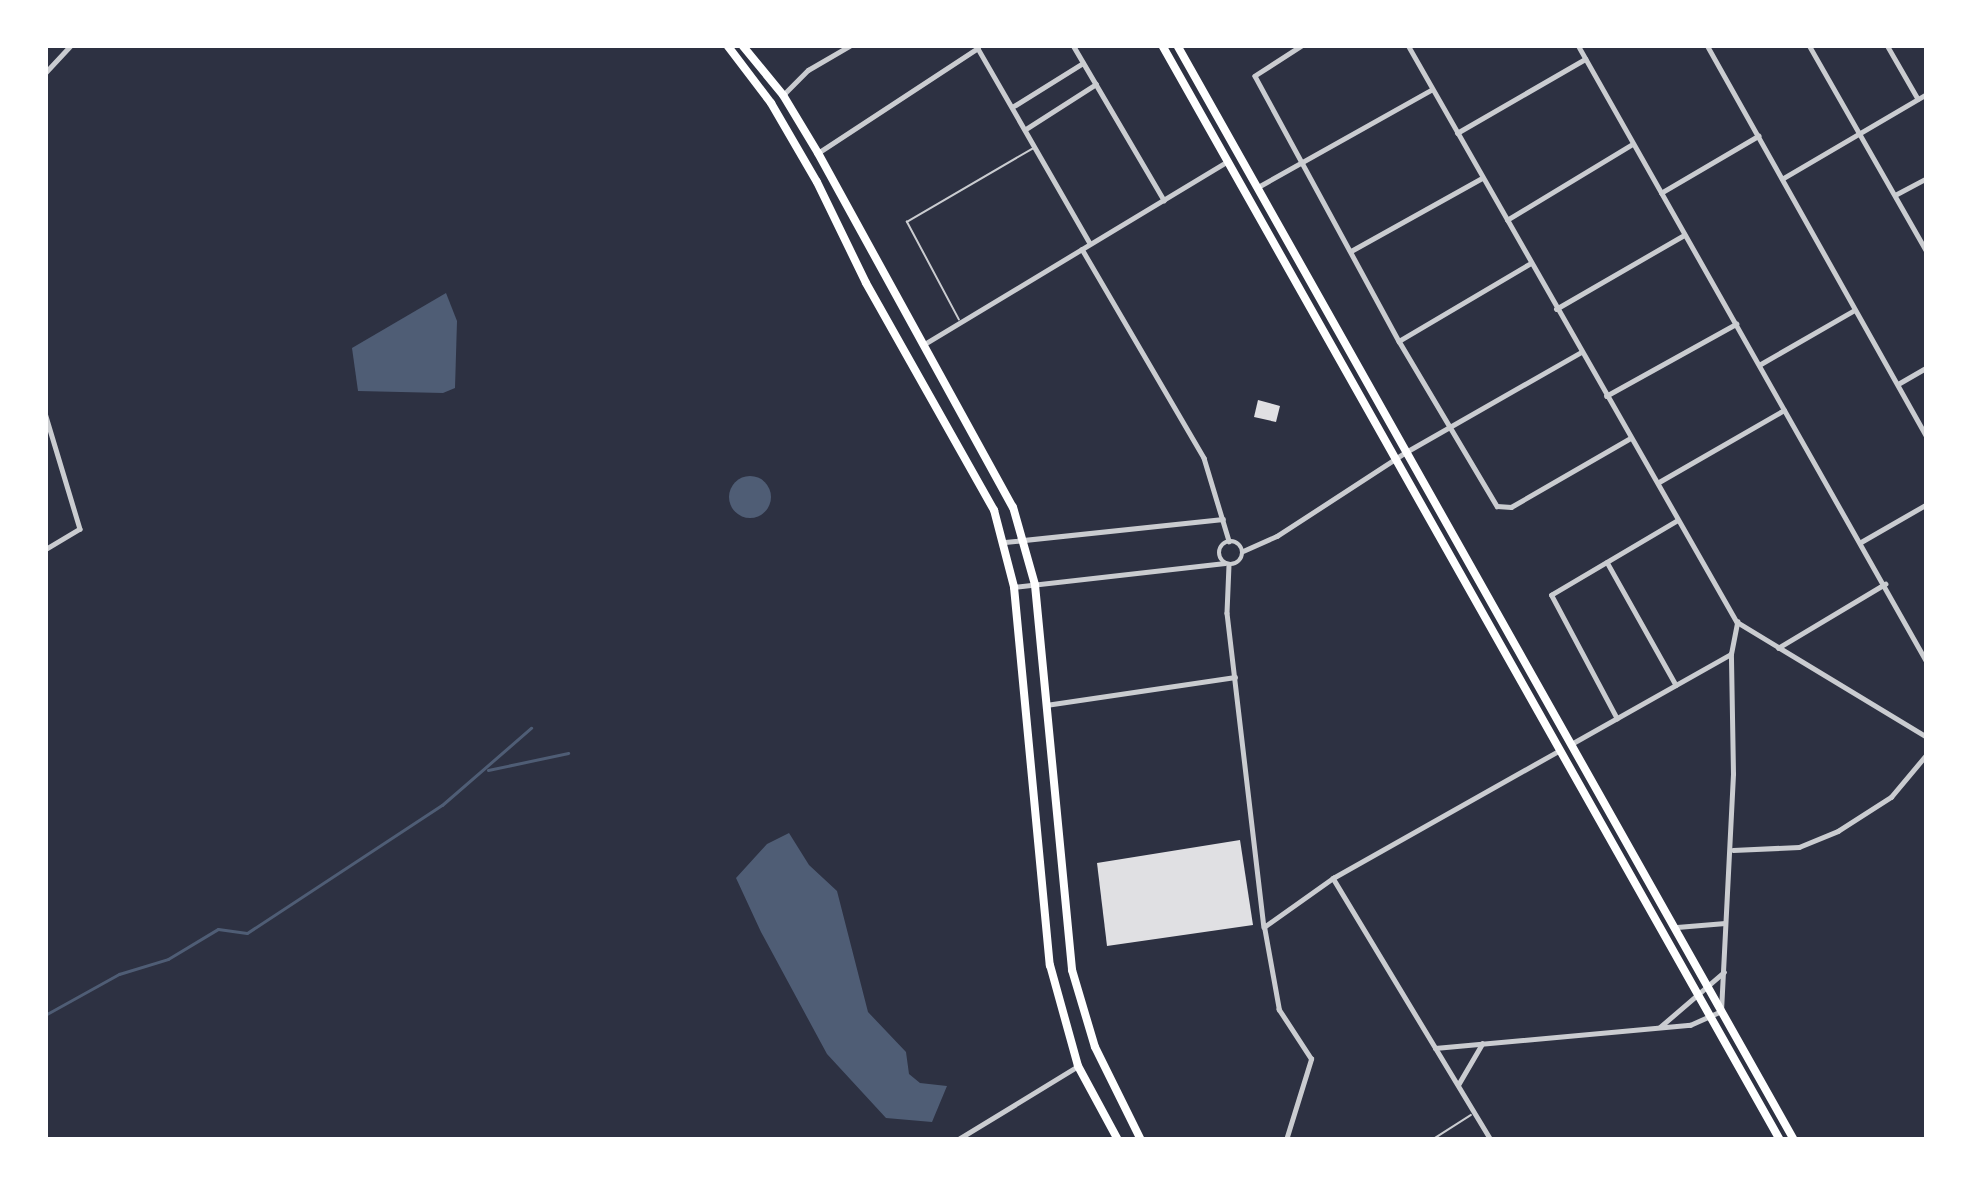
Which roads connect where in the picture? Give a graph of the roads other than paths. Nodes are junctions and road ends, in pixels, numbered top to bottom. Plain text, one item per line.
1 (70, 45) edge
2 (727, 45) edge
3 (742, 45) edge
4 (850, 45) edge
5 (1073, 45) edge
6 (1162, 45) edge
7 (1177, 45) edge
8 (1303, 45) edge
9 (1408, 45) edge
10 (1578, 45) edge
11 (1706, 45) edge
12 (1809, 45) edge
13 (1887, 45) edge
14 (977, 46) edge
15 (1585, 58) junction
16 (1084, 63) junction
17 (45, 73) edge
18 (1096, 84) junction
19 (1431, 90) junction
20 (1927, 94) edge
21 (783, 95) junction
22 (1918, 99) junction
23 (1013, 106) junction
24 (1026, 129) junction
25 (1457, 133) junction
26 (1859, 133) junction
27 (1758, 136) junction
28 (1633, 144) junction
29 (1036, 147) junction
30 (818, 153) junction
31 (1226, 162) junction
32 (1301, 164) junction
33 (1482, 178) junction
34 (1927, 178) edge
35 (1782, 179) junction
36 (1256, 188) junction
37 (1661, 194) junction
38 (1895, 195) junction
39 (1164, 200) junction
40 (1507, 220) junction
41 (1684, 235) junction
42 (1090, 244) junction
43 (1082, 249) junction
44 (1350, 251) junction
45 (1927, 252) edge
46 (1531, 263) junction
47 (1556, 309) junction
48 (1856, 310) junction
49 (960, 323) junction
50 (1736, 324) junction
51 (1399, 340) junction
52 (923, 345) junction
53 (1581, 352) junction
54 (1759, 365) junction
55 (1927, 367) edge
56 (1898, 384) junction
57 (1606, 396) junction
58 (1784, 410) junction
59 (45, 413) edge
60 (1449, 427) junction
61 (1927, 436) edge
62 (1630, 438) junction
63 (1406, 452) junction
64 (1396, 458) junction
65 (1657, 483) junction
66 (1927, 504) edge
67 (1223, 519) junction
68 (1678, 520) junction
69 (1023, 538) junction
70 (1005, 542) junction
71 (1229, 542) junction
72 (1861, 542) junction
73 (45, 550) edge
74 (1243, 551) junction
75 (1607, 562) junction
76 (1227, 564) junction
77 (1885, 584) junction
78 (1035, 585) junction
79 (1014, 587) junction
80 (1737, 622) junction
81 (1778, 648) junction
82 (1731, 654) junction
83 (1927, 662) edge
84 (1234, 677) junction
85 (1676, 685) junction
86 (1046, 705) junction
87 (1617, 720) junction
88 (1927, 737) edge
89 (1565, 747) junction
90 (1927, 754) edge
91 (1730, 850) junction
92 (1333, 878) junction
93 (1725, 923) junction
94 (1264, 927) junction
95 (1674, 927) junction
96 (1724, 972) junction
97 (1709, 988) junction
98 (1699, 995) junction
99 (1721, 1011) junction
100 (1712, 1018) junction
101 (1659, 1028) junction
102 (1482, 1044) junction
103 (1435, 1048) junction
104 (1078, 1066) junction
105 (1458, 1085) junction
106 (1474, 1113) junction
107 (957, 1140) edge
108 (1118, 1140) edge
109 (1141, 1140) edge
110 (1286, 1140) edge
111 (1432, 1140) edge
112 (1491, 1140) edge
113 (1780, 1140) edge
114 (1794, 1140) edge

1 - 17 street
2 - 70 main road
3 - 21 main road
4 - 21 street
5 - 16 street
6 - 31 main road
7 - 36 main road
8 - 32 street
9 - 19 street
10 - 15 street
11 - 27 street
12 - 26 street
13 - 22 street
14 - 23 street
14 - 30 street
15 - 25 street
15 - 28 street
16 - 18 street
16 - 23 street
18 - 24 street
18 - 39 street
19 - 25 street
19 - 32 street
20 - 22 street
21 - 30 main road
22 - 26 street
23 - 24 street
24 - 29 street
25 - 33 street
26 - 35 street
26 - 38 street
27 - 35 street
27 - 37 street
28 - 37 street
28 - 40 street
29 - 42 street
29 - 49 lane
30 - 52 main road
31 - 39 street
31 - 64 main road
32 - 36 street
32 - 44 street
33 - 40 street
33 - 44 street
34 - 38 street
35 - 48 street
36 - 63 main road
37 - 41 street
38 - 45 street
39 - 42 street
40 - 46 street
41 - 47 street
41 - 50 street
42 - 43 street
43 - 49 street
43 - 67 street
44 - 51 street
46 - 47 street
46 - 51 street
47 - 53 street
48 - 54 street
48 - 56 street
49 - 52 street
50 - 54 street
50 - 57 street
51 - 60 street
52 - 69 main road
53 - 57 street
53 - 60 street
54 - 58 street
55 - 56 street
56 - 61 street
57 - 62 street
58 - 65 street
58 - 72 street
59 - 73 street
60 - 62 street
60 - 63 street
62 - 65 street
63 - 64 street
63 - 89 main road
64 - 74 street
64 - 89 main road
65 - 68 street
66 - 72 street
67 - 69 street
67 - 71 street
68 - 75 street
68 - 80 street
69 - 70 street
69 - 78 main road
70 - 79 main road
71 - 74 street
71 - 76 street
72 - 77 street
74 - 76 street
75 - 85 street
75 - 87 street
76 - 78 street
76 - 84 street
77 - 81 street
77 - 83 street
78 - 79 street
78 - 86 main road
79 - 104 main road
80 - 81 street
80 - 82 street
81 - 88 street
82 - 85 street
82 - 91 street
84 - 86 street
84 - 94 street
85 - 87 street
86 - 109 main road
87 - 89 street
89 - 92 street
89 - 95 main road
89 - 98 main road
90 - 91 street
91 - 93 street
92 - 94 street
92 - 103 street
93 - 95 street
93 - 96 street
94 - 110 street
95 - 97 main road
96 - 97 street
96 - 99 street
97 - 98 street
97 - 99 main road
98 - 100 main road
98 - 101 street
99 - 100 street
99 - 114 main road
100 - 101 street
100 - 113 main road
101 - 102 street
102 - 103 street
102 - 105 street
103 - 105 street
104 - 107 street
104 - 108 main road
105 - 106 street
106 - 111 lane
106 - 112 street

